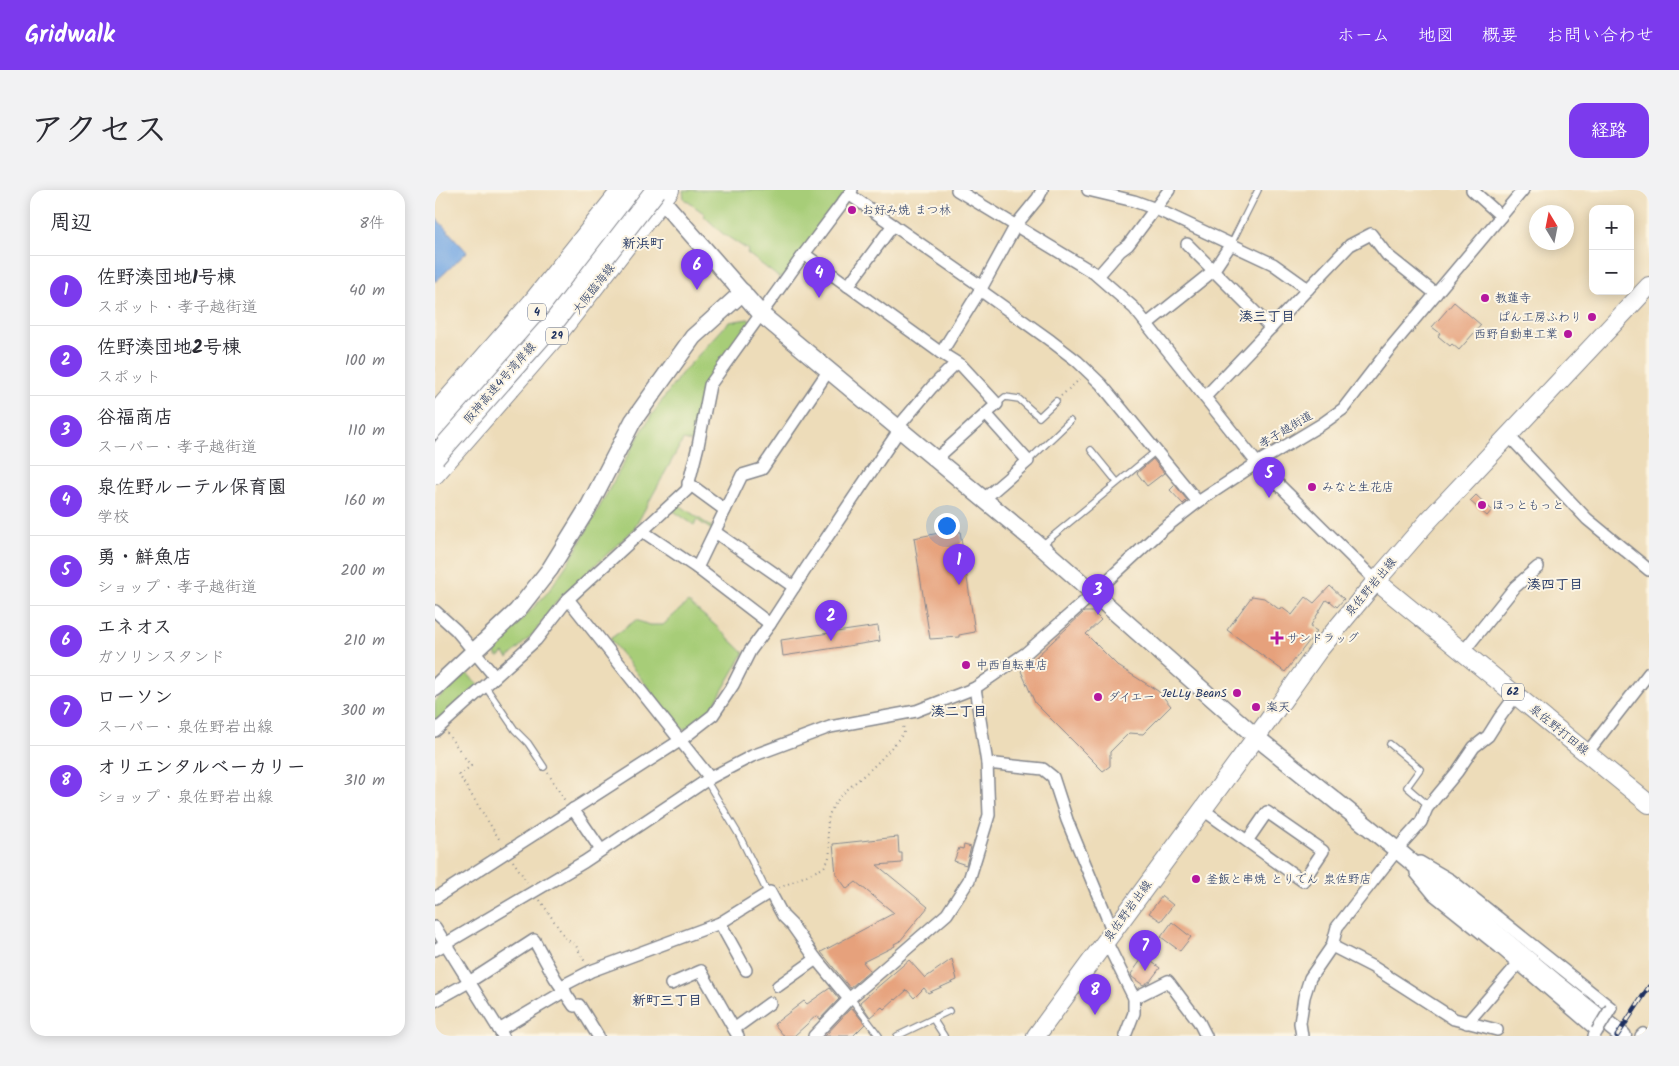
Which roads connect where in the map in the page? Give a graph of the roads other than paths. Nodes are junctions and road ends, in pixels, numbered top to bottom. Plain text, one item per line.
1 (621, 190) edge
2 (634, 190) edge
3 (957, 190) edge
4 (1042, 190) edge
5 (1088, 190) edge
6 (1169, 190) edge
7 (1258, 190) edge
8 (1471, 190) edge
9 (1523, 190) edge
10 (851, 192) edge
11 (661, 193) edge
12 (1156, 209) junction
13 (1501, 216) junction
14 (893, 225) junction
15 (1016, 225) junction
16 (1187, 244) dead end
17 (1231, 244) junction
18 (804, 254) junction
19 (1213, 271) junction
20 (1098, 276) junction
21 (848, 286) junction
22 (1649, 286) edge
23 (981, 288) junction
24 (1308, 289) junction
25 (743, 292) junction
26 (1436, 294) junction
27 (762, 314) junction
28 (1147, 324) junction
29 (1271, 328) junction
30 (941, 353) junction
31 (956, 363) junction
32 (829, 370) junction
33 (1205, 397) junction
34 (1056, 401) road end
35 (997, 404) junction
36 (435, 413) edge
37 (986, 414) junction
38 (1069, 421) dead end
39 (899, 428) junction
40 (435, 429) edge
41 (1507, 435) junction
42 (1091, 450) dead end
43 (1156, 451) junction
44 (435, 457) edge
45 (936, 459) junction
46 (1029, 461) junction
47 (1257, 463) junction
48 (435, 475) edge
49 (1117, 482) junction
50 (688, 483) junction
51 (984, 499) junction
52 (1198, 502) junction
53 (725, 510) junction
54 (642, 531) junction
55 (715, 532) junction
56 (1040, 546) junction
57 (1538, 567) dead end
58 (697, 568) junction
59 (1649, 570) edge
60 (1376, 581) junction
61 (794, 587) junction
62 (1093, 594) junction
63 (568, 599) junction
64 (435, 612) edge
65 (770, 624) junction
66 (474, 652) junction
67 (1463, 652) junction
68 (495, 677) junction
69 (1647, 680) edge
70 (485, 686) junction
71 (435, 688) edge
72 (975, 688) junction
73 (1516, 695) junction
74 (435, 731) edge
75 (1256, 737) junction
76 (681, 740) junction
77 (1390, 744) dead end
78 (1587, 753) junction
79 (987, 763) junction
80 (544, 767) road end
81 (708, 779) junction
82 (1649, 804) edge
83 (1429, 806) junction
84 (572, 810) junction
85 (1203, 810) junction
86 (1247, 841) junction
87 (601, 850) junction
88 (1397, 850) junction
89 (769, 893) junction
90 (435, 898) edge
91 (720, 923) junction
92 (435, 927) edge
93 (1109, 936) junction
94 (446, 944) junction
95 (1332, 946) junction
96 (435, 950) edge
97 (816, 959) junction
98 (1518, 964) junction
99 (746, 970) dead end
100 (469, 982) junction
101 (671, 984) dead end
102 (778, 986) dead end
103 (563, 989) junction
104 (849, 998) junction
105 (1134, 998) junction
106 (435, 1001) edge
107 (770, 1004) dead end
108 (949, 1011) dead end
109 (933, 1019) junction
110 (1467, 1022) junction
111 (1497, 1030) dead end
112 (501, 1033) edge
113 (736, 1033) edge
114 (1595, 1034) edge
115 (598, 1036) edge
116 (814, 1036) edge
117 (879, 1036) edge
118 (897, 1036) edge
119 (944, 1036) edge
120 (1036, 1036) edge
121 (1125, 1036) edge
122 (1206, 1036) edge
123 (1302, 1036) edge
124 (1623, 1036) edge

1 - 36 main road
2 - 40 highway, 阪神高速4号湾岸線 / 4
3 - 15 street
4 - 15 street
5 - 12 street
6 - 12 street
7 - 17 lane
8 - 13 street
9 - 13 street, 孝子越街道
10 - 14 street
10 - 18 street
11 - 25 street
11 - 44 highway, 阪神高速4号湾岸線 / 4, bridge
11 - 48 main road, 大阪臨海線 / 29
12 - 17 street
12 - 20 street
13 - 26 street, 孝子越街道
14 - 21 street
14 - 23 street
15 - 20 street
15 - 23 street
16 - 19 street
17 - 19 street
17 - 24 street
18 - 21 street
18 - 27 street
19 - 28 street
19 - 29 street
20 - 28 street
21 - 30 street
22 - 41 main road, 泉佐野岩出線
23 - 30 street
23 - 43 street
24 - 26 street
24 - 29 street
25 - 27 street
25 - 66 street
26 - 47 street, 孝子越街道
27 - 32 street
27 - 50 street
28 - 33 street
29 - 33 street
30 - 31 street
31 - 35 street
31 - 39 street
32 - 39 street
32 - 53 street
33 - 47 street
34 - 35 lane
35 - 37 street
37 - 45 street
37 - 46 street
38 - 46 lane
39 - 45 street
39 - 61 street
41 - 59 street
41 - 60 main road, 泉佐野岩出線
42 - 49 lane
43 - 49 lane
43 - 52 street
45 - 51 street
46 - 51 street
47 - 52 street, 孝子越街道
47 - 60 street
49 - 56 lane
50 - 53 street
50 - 54 street
51 - 56 street
52 - 62 street, 孝子越街道
53 - 55 street
54 - 58 street
54 - 63 street
55 - 58 street
55 - 61 street
56 - 62 street
57 - 67 street
58 - 65 street
60 - 67 main road, 泉佐野打田線 / 62
60 - 75 main road, 泉佐野岩出線
61 - 65 street
62 - 72 street, 孝子越街道
62 - 75 street
63 - 68 street
63 - 76 street
64 - 66 street
65 - 76 street
66 - 68 street
66 - 71 street
67 - 73 main road, 泉佐野打田線 / 62
68 - 70 street
69 - 78 street
70 - 74 street
70 - 80 lane
72 - 79 street
72 - 81 street, 孝子越街道
73 - 78 main road, 泉佐野打田線 / 62
73 - 83 street
75 - 85 main road, 泉佐野岩出線
75 - 88 street
76 - 81 street
76 - 84 street
77 - 83 lane
78 - 82 main road, 泉佐野打田線 / 62
79 - 93 street
79 - 104 street
81 - 87 street, 孝子越街道
81 - 89 lane
83 - 88 street
84 - 87 street
84 - 90 street
85 - 86 street
85 - 93 main road, 泉佐野岩出線
86 - 86 street
87 - 94 street, 孝子越街道
88 - 95 street
88 - 98 street
88 - 114 street, bridge
88 - 124 street
89 - 91 street
89 - 97 street
91 - 99 street
91 - 103 street
92 - 94 street
93 - 105 street
93 - 120 main road, 泉佐野岩出線
94 - 96 street, 孝子越街道
94 - 100 street
95 - 110 street
95 - 123 street
97 - 102 street
97 - 104 street
98 - 110 street
98 - 114 street
100 - 103 street
100 - 106 street
100 - 112 street
101 - 113 street
103 - 112 street
103 - 115 street
104 - 116 street
104 - 117 lane
105 - 121 street
105 - 122 street
107 - 113 street
108 - 109 lane
109 - 118 lane
109 - 119 lane
110 - 111 street

